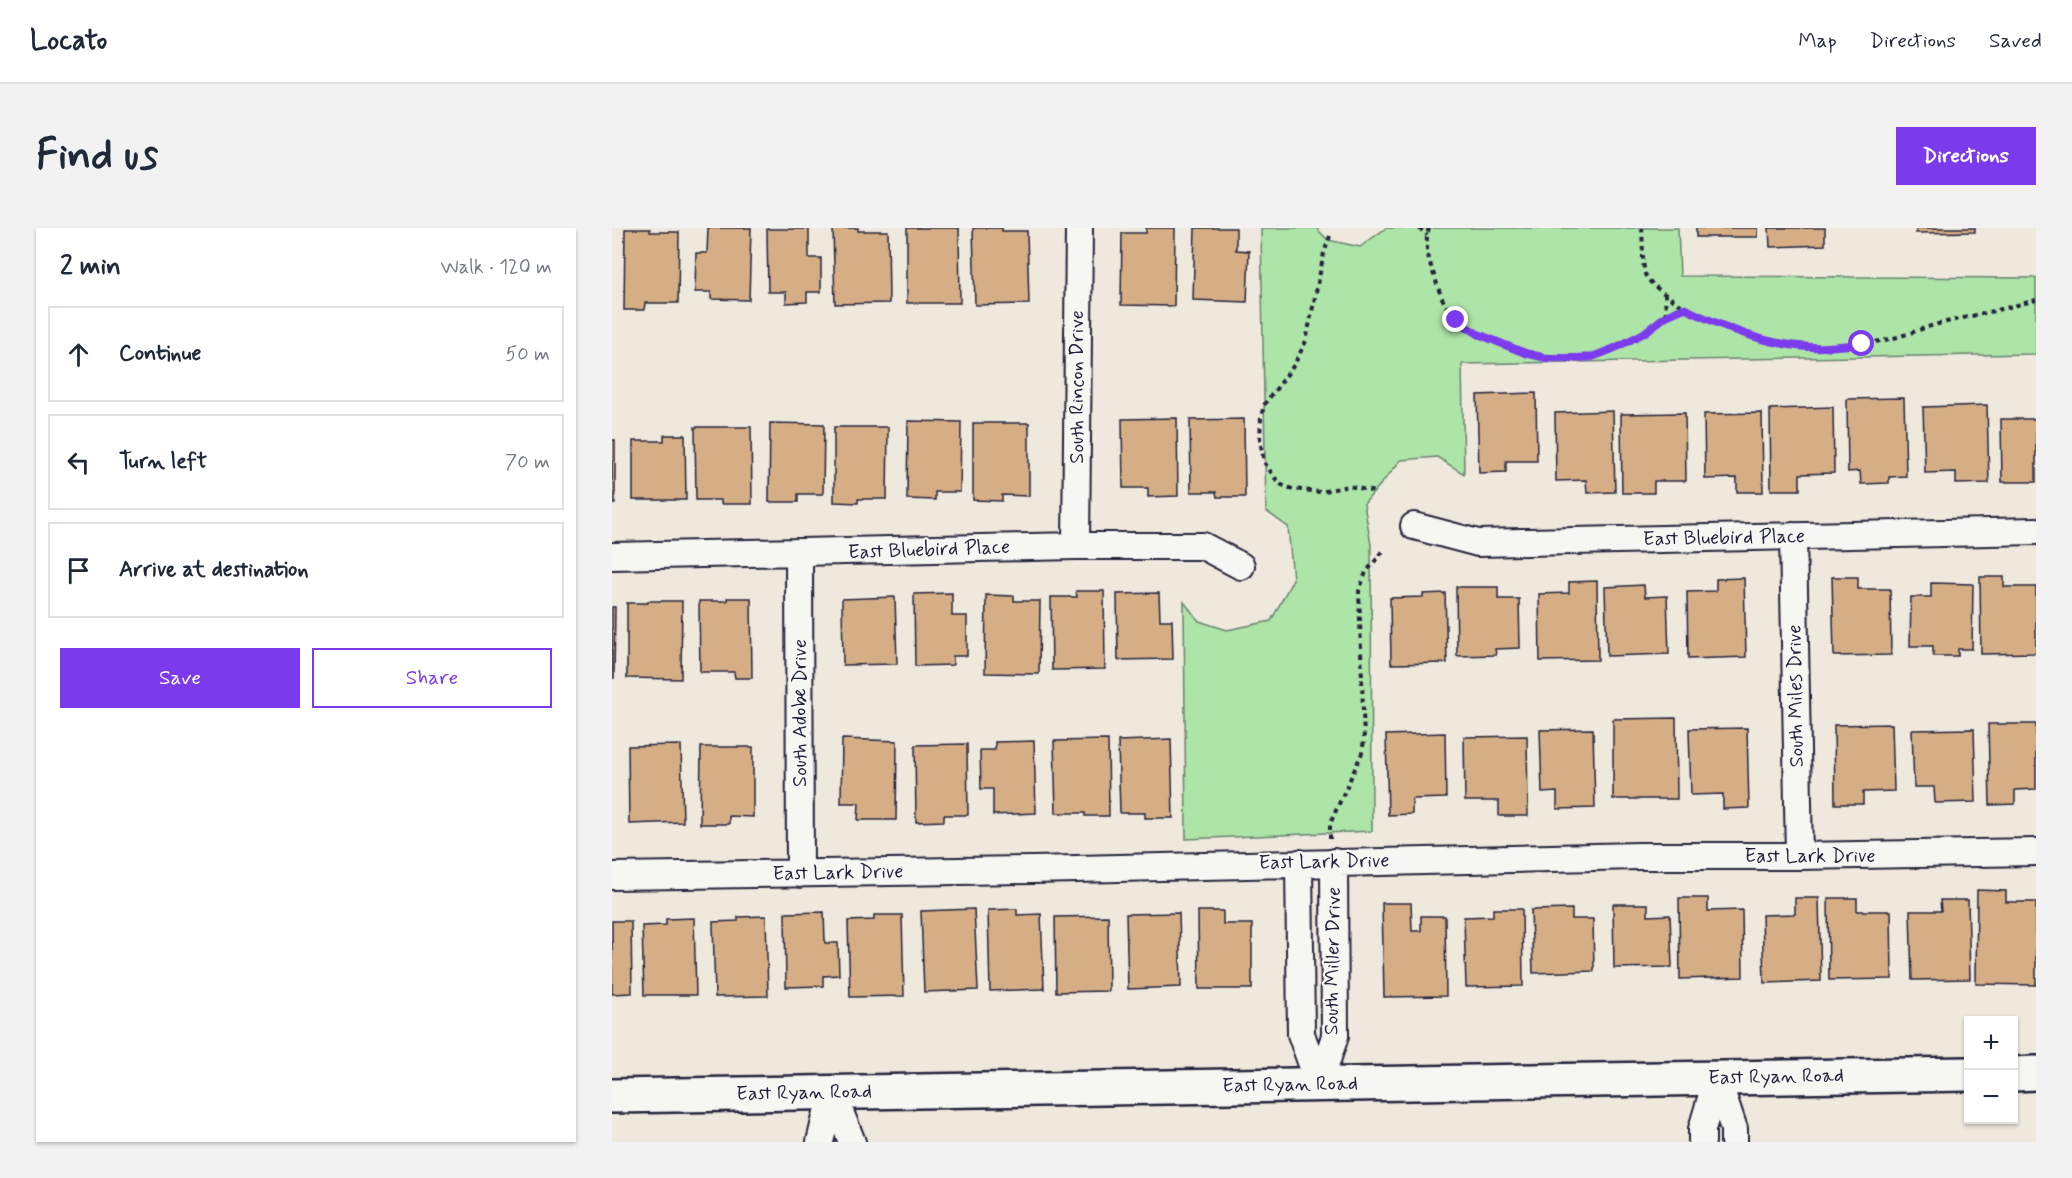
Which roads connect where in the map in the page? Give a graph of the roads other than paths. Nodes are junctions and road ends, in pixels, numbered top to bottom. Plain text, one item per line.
1 (1078, 228) edge
2 (1414, 526) dead end
3 (2036, 531) edge
4 (1793, 537) junction
5 (1076, 546) junction
6 (799, 553) junction
7 (612, 556) edge
8 (1240, 566) dead end
9 (1332, 851) junction
10 (2036, 852) edge
11 (1798, 856) junction
12 (1299, 863) junction
13 (800, 874) junction
14 (612, 876) edge
15 (2036, 1073) edge
16 (1964, 1074) edge
17 (2018, 1074) edge
18 (1717, 1078) junction
19 (1319, 1084) junction
20 (832, 1092) junction
21 (612, 1096) edge
22 (820, 1142) edge
23 (852, 1142) edge
24 (1702, 1142) edge
25 (1734, 1142) edge

1 - 5 street, South Rincon Drive
2 - 4 street, East Bluebird Place
3 - 4 street, East Bluebird Place
4 - 11 street, South Miles Drive
5 - 6 street, East Bluebird Place
5 - 8 street, East Bluebird Place
6 - 7 street, East Bluebird Place
6 - 13 street, South Adobe Drive
9 - 11 street, East Lark Drive
9 - 12 street, East Lark Drive
9 - 19 street, South Miller Drive
10 - 11 street, East Lark Drive
12 - 13 street, East Lark Drive
12 - 19 street, South Miller Drive
13 - 14 street, East Lark Drive
15 - 17 street
16 - 18 street, East Ryan Road
18 - 19 street, East Ryan Road
18 - 24 street
18 - 25 street
19 - 20 street, East Ryan Road
20 - 21 street, East Ryan Road
20 - 22 street
20 - 23 street

